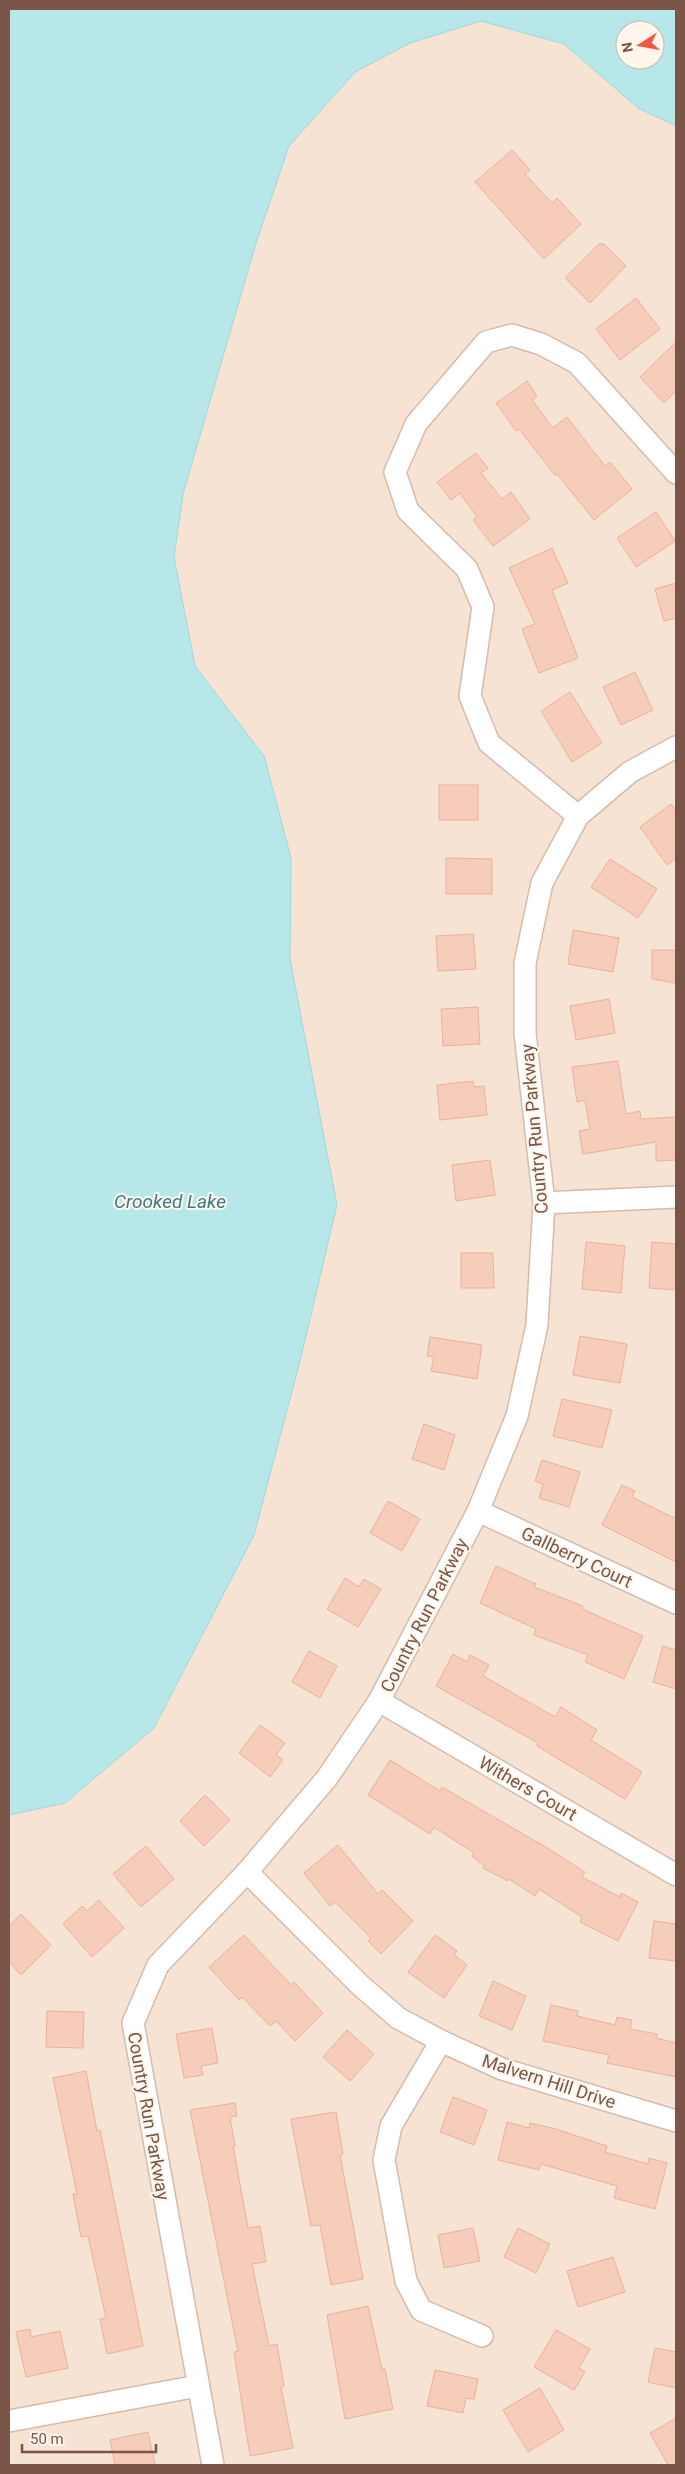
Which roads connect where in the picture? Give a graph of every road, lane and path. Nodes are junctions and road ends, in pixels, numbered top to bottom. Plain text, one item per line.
1 (676, 473) edge
2 (676, 747) edge
3 (578, 816) junction
4 (676, 1197) edge
5 (544, 1203) junction
6 (478, 1511) junction
7 (676, 1603) edge
8 (379, 1701) junction
9 (247, 1872) junction
10 (676, 1876) edge
11 (441, 2042) junction
12 (676, 2121) edge
13 (482, 2336) dead end
14 (198, 2386) junction
15 (9, 2421) edge
16 (213, 2465) edge

1 - 3 street
2 - 3 street, Country Run Parkway
3 - 5 street, Country Run Parkway
4 - 5 street
5 - 6 street, Country Run Parkway
6 - 7 street, Gallberry Court
6 - 8 street, Country Run Parkway
8 - 9 street, Country Run Parkway
8 - 10 street, Withers Court
9 - 11 street, Malvern Hill Drive
9 - 14 street, Country Run Parkway
11 - 12 street, Malvern Hill Drive
11 - 13 street
14 - 15 street
14 - 16 street, Country Run Parkway

